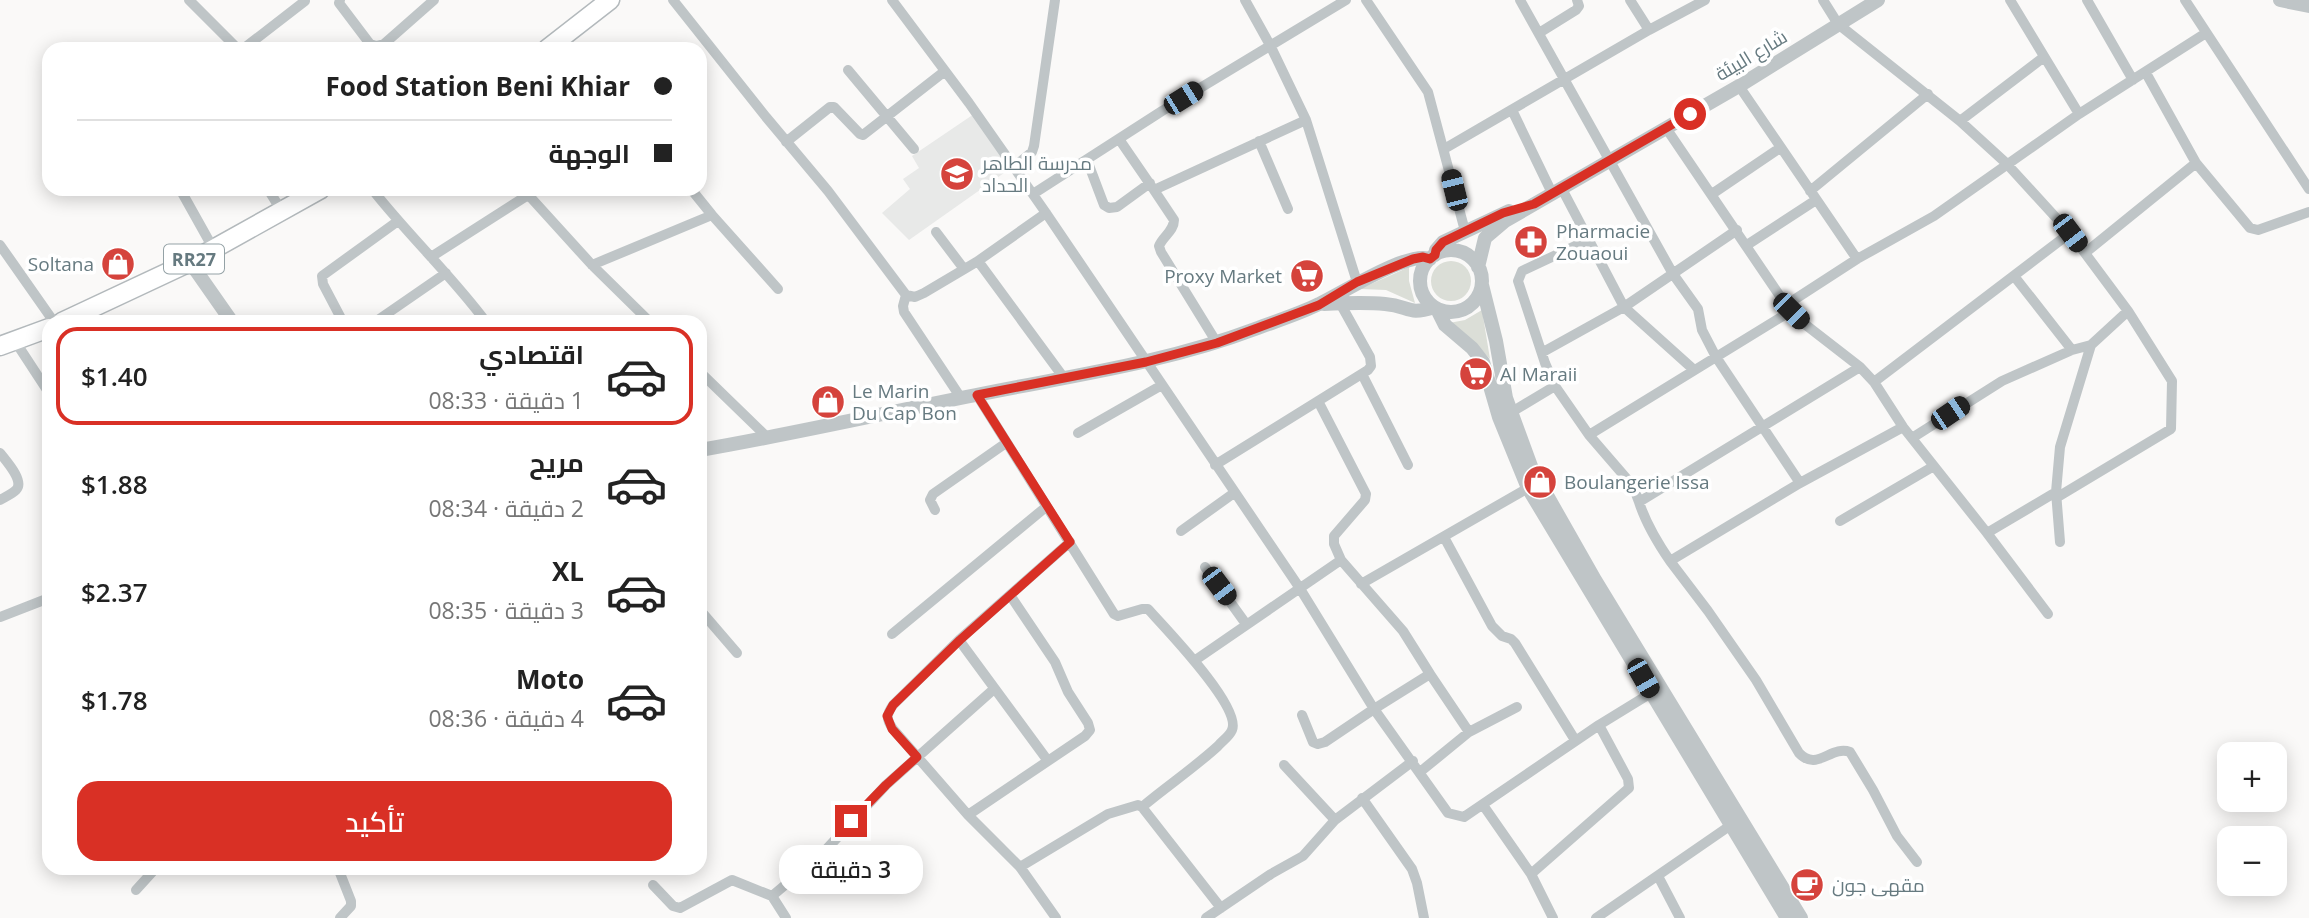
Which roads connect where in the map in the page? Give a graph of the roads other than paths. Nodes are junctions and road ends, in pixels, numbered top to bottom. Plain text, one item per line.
1 (189, 0) edge
2 (340, 0) edge
3 (434, 0) edge
4 (610, 0) edge
5 (673, 0) edge
6 (892, 0) edge
7 (1055, 0) edge
8 (1245, 0) edge
9 (1346, 0) edge
10 (1366, 0) edge
11 (1520, 0) edge
12 (1577, 0) edge
13 (1630, 0) edge
14 (1705, 0) edge
15 (1823, 0) edge
16 (1878, 0) edge
17 (2011, 0) edge
18 (2087, 0) edge
19 (2185, 0) edge
20 (2280, 0) edge
21 (305, 1) edge
22 (2309, 6) edge
23 (1838, 24) junction
24 (1649, 30) junction
25 (1539, 33) junction
26 (2206, 33) junction
27 (233, 42) edge
28 (249, 42) edge
29 (368, 42) edge
30 (383, 42) edge
31 (569, 42) edge
32 (706, 42) edge
33 (707, 43) edge
34 (1270, 45) junction
35 (2044, 57) junction
36 (848, 70) dead end
37 (945, 71) junction
38 (2146, 74) junction
39 (1566, 79) junction
40 (2133, 80) junction
41 (1739, 86) junction
42 (1928, 94) junction
43 (1512, 110) junction
44 (2079, 114) junction
45 (887, 116) junction
46 (1306, 120) junction
47 (1960, 121) junction
48 (1666, 128) junction
49 (1119, 139) junction
50 (1259, 141) junction
51 (786, 142) junction
52 (1780, 148) junction
53 (914, 149) dead end
54 (1444, 149) junction
55 (1609, 159) junction
56 (1087, 160) junction
57 (2007, 163) junction
58 (2196, 163) junction
59 (1014, 167) junction
60 (1152, 186) junction
61 (2309, 189) edge
62 (1556, 190) junction
63 (1033, 194) junction
64 (1713, 194) junction
65 (1813, 195) junction
66 (184, 196) edge
67 (272, 196) edge
68 (308, 196) edge
69 (378, 196) edge
70 (520, 196) edge
71 (530, 196) edge
72 (697, 196) edge
73 (1534, 204) junction
74 (1289, 209) dead end
75 (281, 211) junction
76 (2309, 212) edge
77 (1046, 213) junction
78 (712, 215) junction
79 (398, 221) junction
80 (1737, 230) junction
81 (1465, 231) junction
82 (936, 232) dead end
83 (2070, 233) junction
84 (1588, 240) junction
85 (0, 245) edge
86 (1747, 245) junction
87 (213, 248) junction
88 (2085, 253) junction
89 (431, 257) junction
90 (1433, 257) junction
91 (1857, 259) junction
92 (978, 261) junction
93 (190, 262) junction
94 (592, 265) junction
95 (1478, 267) junction
96 (964, 269) junction
97 (446, 273) junction
98 (1673, 274) junction
99 (2014, 276) junction
100 (1357, 282) junction
101 (1482, 285) junction
102 (778, 289) dead end
103 (905, 295) junction
104 (1340, 303) junction
105 (1319, 305) junction
106 (1624, 307) junction
107 (1435, 308) junction
108 (1788, 308) junction
109 (2128, 311) junction
110 (49, 315) edge
111 (77, 315) edge
112 (227, 315) edge
113 (339, 315) edge
114 (385, 315) edge
115 (480, 315) edge
116 (643, 315) edge
117 (42, 330) edge
118 (7, 343) edge
119 (1217, 343) junction
120 (2091, 345) junction
121 (2072, 350) junction
122 (1543, 352) junction
123 (1716, 357) junction
124 (1146, 362) junction
125 (1860, 367) junction
126 (1693, 369) junction
127 (1362, 374) junction
128 (1064, 378) junction
129 (707, 379) edge
130 (1874, 382) junction
131 (42, 385) edge
132 (1161, 385) junction
133 (1555, 386) junction
134 (977, 395) junction
135 (961, 398) junction
136 (1318, 401) junction
137 (1510, 413) junction
138 (1764, 427) junction
139 (1903, 427) junction
140 (1078, 433) dead end
141 (1589, 435) junction
142 (768, 438) junction
143 (1912, 438) junction
144 (1006, 443) junction
145 (707, 449) edge
146 (0, 453) edge
147 (1408, 464) dead end
148 (1215, 465) junction
149 (1934, 466) junction
150 (1800, 483) junction
151 (1528, 488) junction
152 (1234, 493) junction
153 (2056, 495) junction
154 (0, 500) edge
155 (1639, 502) junction
156 (1046, 507) junction
157 (935, 510) dead end
158 (1840, 521) dead end
159 (1181, 531) dead end
160 (1987, 533) junction
161 (1444, 537) junction
162 (1070, 542) junction
163 (2060, 542) dead end
164 (1341, 560) junction
165 (1670, 561) junction
166 (1205, 568) dead end
167 (1361, 584) junction
168 (1299, 587) junction
169 (1010, 595) junction
170 (42, 601) edge
171 (2048, 614) dead end
172 (0, 617) edge
173 (707, 618) edge
174 (1246, 624) junction
175 (891, 634) dead end
176 (960, 640) junction
177 (737, 653) dead end
178 (1194, 661) junction
179 (1430, 674) junction
180 (1648, 676) junction
181 (994, 689) junction
182 (1656, 690) junction
183 (1517, 707) dead end
184 (1374, 709) junction
185 (1302, 715) dead end
186 (1599, 725) junction
187 (1469, 732) junction
188 (1575, 740) junction
189 (917, 757) junction
190 (1048, 761) junction
191 (1413, 761) junction
192 (1284, 765) dead end
193 (1420, 772) junction
194 (1362, 798) junction
195 (1483, 805) junction
196 (1142, 807) junction
197 (968, 815) junction
198 (1335, 820) junction
199 (1731, 825) junction
200 (1917, 862) dead end
201 (1020, 867) junction
202 (1531, 874) junction
203 (150, 875) edge
204 (341, 875) edge
205 (1658, 876) junction
206 (653, 885) dead end
207 (136, 890) dead end
208 (772, 896) junction
209 (1221, 908) junction
210 (341, 918) edge
211 (786, 918) edge
212 (1056, 918) edge
213 (1206, 918) edge
214 (1424, 918) edge
215 (1553, 918) edge
216 (1596, 918) edge
217 (1680, 918) edge
218 (1787, 918) edge
219 (1801, 918) edge

1 - 27 street
2 - 29 street
3 - 30 street
4 - 31 main road
5 - 32 street
6 - 37 street
7 - 59 street
8 - 34 street
9 - 34 street
10 - 54 street
11 - 25 street
12 - 25 street
13 - 24 street
14 - 24 street
15 - 23 street
16 - 23 street, شارع البيئة
17 - 35 street
18 - 40 street
19 - 26 street
20 - 22 street
21 - 28 street
23 - 41 street, شارع البيئة
23 - 42 street
24 - 39 street
25 - 39 street
26 - 38 street
26 - 61 street
33 - 51 street
34 - 46 street
34 - 49 street
35 - 44 street
35 - 47 street
36 - 45 street
37 - 45 street
37 - 59 street
38 - 40 street
38 - 58 street
39 - 43 street
39 - 55 street
40 - 44 street
41 - 48 street, شارع البيئة
41 - 52 street
42 - 47 street
42 - 65 street
43 - 54 street
43 - 62 street
44 - 57 street
45 - 51 street
45 - 53 street
46 - 50 street
46 - 100 street
47 - 57 street
48 - 55 street, شارع البيئة
48 - 64 street
49 - 56 street
49 - 60 street
50 - 60 street
50 - 74 street
51 - 103 street
52 - 64 street
52 - 65 street
54 - 81 street
55 - 62 street, شارع البيئة
55 - 98 street
56 - 60 street
56 - 63 street
57 - 83 street
57 - 91 street
58 - 76 street
58 - 88 street
59 - 63 street
60 - 119 street
62 - 73 street, شارع البيئة
62 - 84 street
63 - 77 street
64 - 80 street
65 - 86 street
65 - 91 street
66 - 87 street
67 - 75 street
68 - 75 main road, RR27
69 - 79 street
70 - 89 street
71 - 94 street
72 - 78 street
73 - 81 street
73 - 95 street
75 - 87 main road, RR27
77 - 92 street
77 - 124 street
78 - 94 street
78 - 102 street
79 - 89 street
79 - 113 street
80 - 86 street
80 - 98 street
81 - 90 street
82 - 96 street
83 - 88 street
83 - 99 street
84 - 106 street
84 - 122 street
85 - 110 street
86 - 108 street
87 - 93 main road, RR27
88 - 109 street
89 - 97 street
90 - 95 street
90 - 100 street
90 - 107 street
91 - 108 street
92 - 96 street
92 - 128 street
93 - 111 main road, RR27
93 - 112 street
94 - 116 street
95 - 101 street
96 - 103 street
97 - 114 street
97 - 115 street
98 - 106 street
98 - 123 street
99 - 121 street
99 - 130 street
100 - 105 street
101 - 107 street
101 - 137 street
103 - 135 street
104 - 105 street
104 - 107 street
104 - 127 street
105 - 119 street
106 - 122 street
106 - 126 street
107 - 151 street
108 - 123 street
108 - 125 street
109 - 120 street
109 - 153 street
117 - 118 main road
118 - 131 street
119 - 124 street
120 - 121 street
120 - 153 street
121 - 143 street
122 - 133 street
123 - 126 street
123 - 138 street
124 - 128 street
124 - 132 street
125 - 130 street
125 - 138 street
126 - 141 street
127 - 136 street
127 - 147 street
128 - 134 street
129 - 142 street
130 - 139 street
132 - 140 street
132 - 148 street
133 - 137 street
133 - 141 street
134 - 135 street
134 - 144 street
135 - 142 street
136 - 148 street
136 - 164 street
137 - 180 street
138 - 150 street
138 - 155 street
139 - 143 street
139 - 150 street
141 - 155 street
142 - 145 street
143 - 149 street
144 - 156 street
144 - 157 street
146 - 154 street
148 - 152 street
149 - 158 street
149 - 160 street
150 - 165 street
151 - 161 street
151 - 180 street
152 - 159 street
152 - 168 street
153 - 160 street
153 - 163 street
155 - 165 street
156 - 162 street
156 - 175 street
160 - 171 street
161 - 167 street
161 - 188 street
162 - 169 street
162 - 178 street
164 - 167 street
164 - 168 street
165 - 200 street
166 - 174 street
167 - 179 street
168 - 174 street
168 - 184 street
169 - 176 street
169 - 190 street
170 - 172 street
173 - 177 street
174 - 178 street
176 - 181 street
176 - 189 street
178 - 196 street
179 - 184 street
179 - 187 street
180 - 182 street
181 - 189 street
181 - 190 street
182 - 186 street
182 - 199 street
182 - 219 street
183 - 187 street
184 - 185 street
184 - 191 street
186 - 188 street
186 - 202 street
187 - 193 street
188 - 195 street
189 - 197 street
189 - 208 street
190 - 197 street
191 - 193 street
191 - 194 street
192 - 198 street
193 - 195 street
194 - 198 street
194 - 214 street
195 - 202 street
196 - 201 street
196 - 209 street
197 - 201 street
198 - 209 street
199 - 205 street
199 - 218 street
201 - 212 street
202 - 215 street
203 - 207 street
204 - 210 street
205 - 216 street
205 - 217 street
206 - 208 street
208 - 211 street
209 - 213 street

